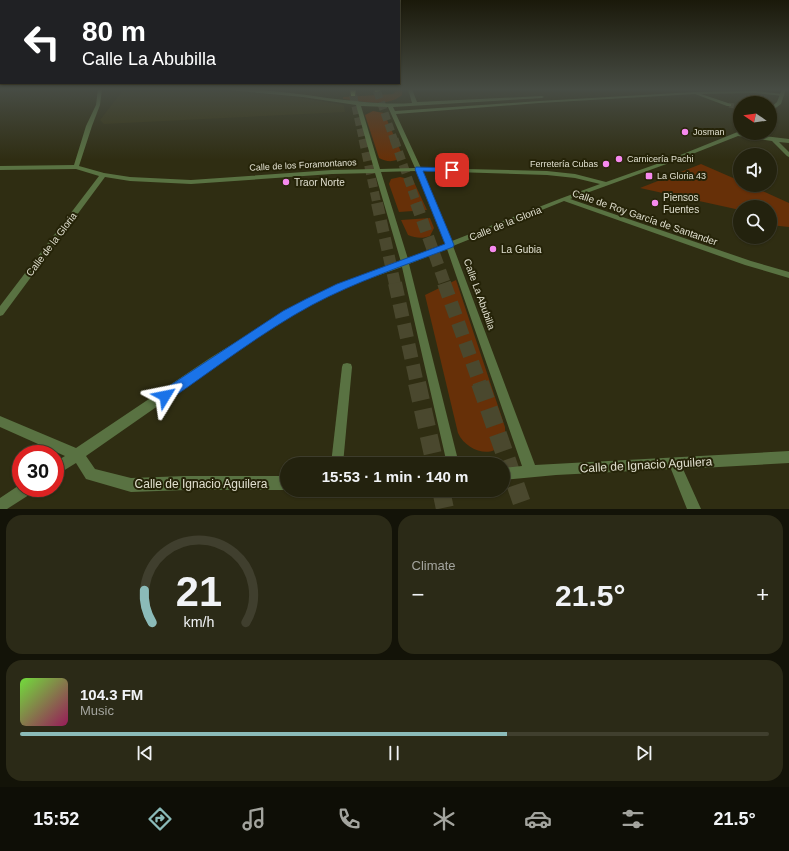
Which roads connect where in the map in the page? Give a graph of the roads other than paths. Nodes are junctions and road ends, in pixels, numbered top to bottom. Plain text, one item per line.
1 (95, 113) edge
2 (361, 113) edge
3 (394, 113) edge
4 (733, 135) edge
5 (774, 140) joint
6 (789, 141) edge
7 (789, 155) edge
8 (76, 167) junction
9 (0, 168) edge
10 (419, 169) junction
11 (378, 170) junction
12 (103, 175) junction
13 (607, 184) junction
14 (564, 199) junction
15 (450, 245) junction
16 (406, 263) junction
17 (789, 275) edge
18 (0, 313) edge
19 (347, 367) dead end
20 (0, 421) edge
21 (78, 455) junction
22 (339, 457) edge
23 (451, 457) edge
24 (789, 457) edge
25 (64, 464) edge
26 (674, 464) junction
27 (531, 472) junction
28 (510, 474) edge
29 (280, 483) edge
30 (14, 497) edge
31 (0, 506) edge
32 (694, 509) edge

1 - 8 street
2 - 11 street
3 - 10 street, Calle La Abubilla
4 - 13 street, Calle de la Gloria
5 - 6 street, Calle de la Gloria
5 - 7 street
8 - 9 street, Calle de los Foramontanos
8 - 12 street, Calle de los Foramontanos
10 - 11 street, Calle de los Foramontanos
10 - 13 street, Calle de los Foramontanos
10 - 15 street, Calle La Abubilla
11 - 12 street, Calle de los Foramontanos
11 - 16 street
12 - 18 street, Calle de la Gloria
13 - 14 street, Calle de la Gloria
14 - 15 street, Calle de la Gloria
14 - 17 street, Calle de Roy García de Santander
15 - 16 street, Calle de la Gloria
15 - 27 street, Calle La Abubilla
16 - 21 street, Calle de la Gloria
16 - 23 street
19 - 22 street
20 - 21 street
21 - 25 street, Calle de la Gloria
21 - 29 street, Calle de Ignacio Aguilera
24 - 26 street, Calle de Ignacio Aguilera
26 - 27 street, Calle de Ignacio Aguilera
26 - 32 street
27 - 28 street, Calle de Ignacio Aguilera
30 - 31 street

